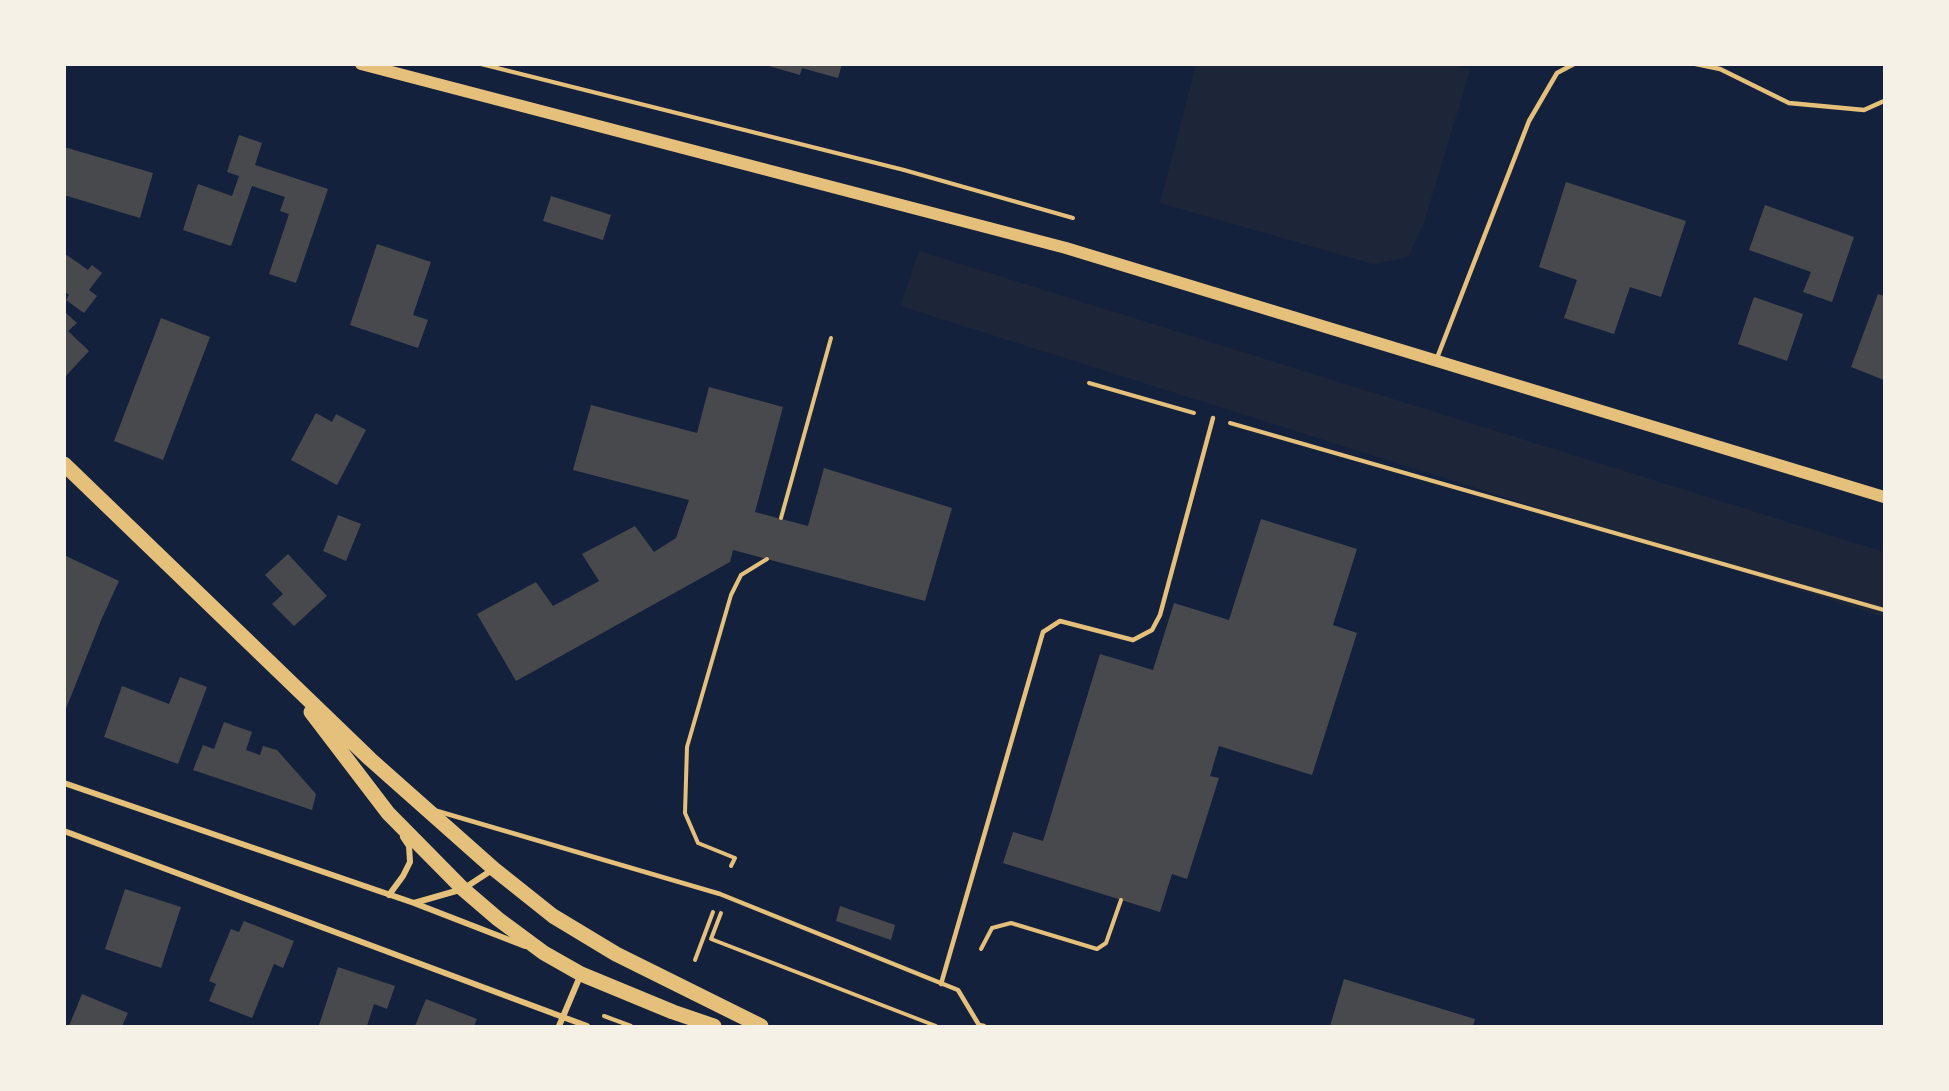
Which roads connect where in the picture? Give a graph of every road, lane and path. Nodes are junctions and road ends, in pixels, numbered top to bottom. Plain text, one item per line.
1 (361, 64) edge
2 (481, 64) edge
3 (1574, 64) edge
4 (1696, 64) edge
5 (1884, 101) edge
6 (1073, 218) dead end
7 (831, 338) dead end
8 (1436, 361) junction
9 (1089, 383) dead end
10 (1213, 418) junction
11 (64, 464) edge
12 (1884, 497) edge
13 (781, 518) dead end
14 (767, 559) dead end
15 (1884, 610) edge
16 (280, 671) junction
17 (64, 783) edge
18 (426, 808) junction
19 (388, 813) junction
20 (64, 831) edge
21 (731, 866) dead end
22 (494, 869) junction
23 (463, 889) junction
24 (389, 895) junction
25 (1121, 900) dead end
26 (414, 903) junction
27 (981, 949) dead end
28 (544, 953) junction
29 (695, 960) dead end
30 (581, 974) junction
31 (941, 984) junction
32 (602, 1015) dead end
33 (563, 1018) junction
34 (560, 1026) edge
35 (587, 1026) edge
36 (632, 1026) edge
37 (714, 1026) edge
38 (761, 1026) edge
39 (936, 1026) edge
40 (980, 1026) edge

1 - 8 main road
2 - 6 path
3 - 8 lane
4 - 5 lane
7 - 13 path
8 - 12 main road
9 - 10 path
10 - 15 path
10 - 31 lane
11 - 16 main road
14 - 21 path
16 - 18 main road
16 - 19 main road
17 - 24 street
18 - 22 main road
18 - 31 lane
19 - 23 main road
19 - 24 street
20 - 33 street
22 - 23 street
22 - 38 main road
23 - 26 street
23 - 28 main road
24 - 26 street
25 - 27 path
26 - 28 street
28 - 30 main road
29 - 39 path
30 - 33 street
30 - 37 main road
31 - 40 lane
32 - 36 path
33 - 34 street
33 - 35 street

